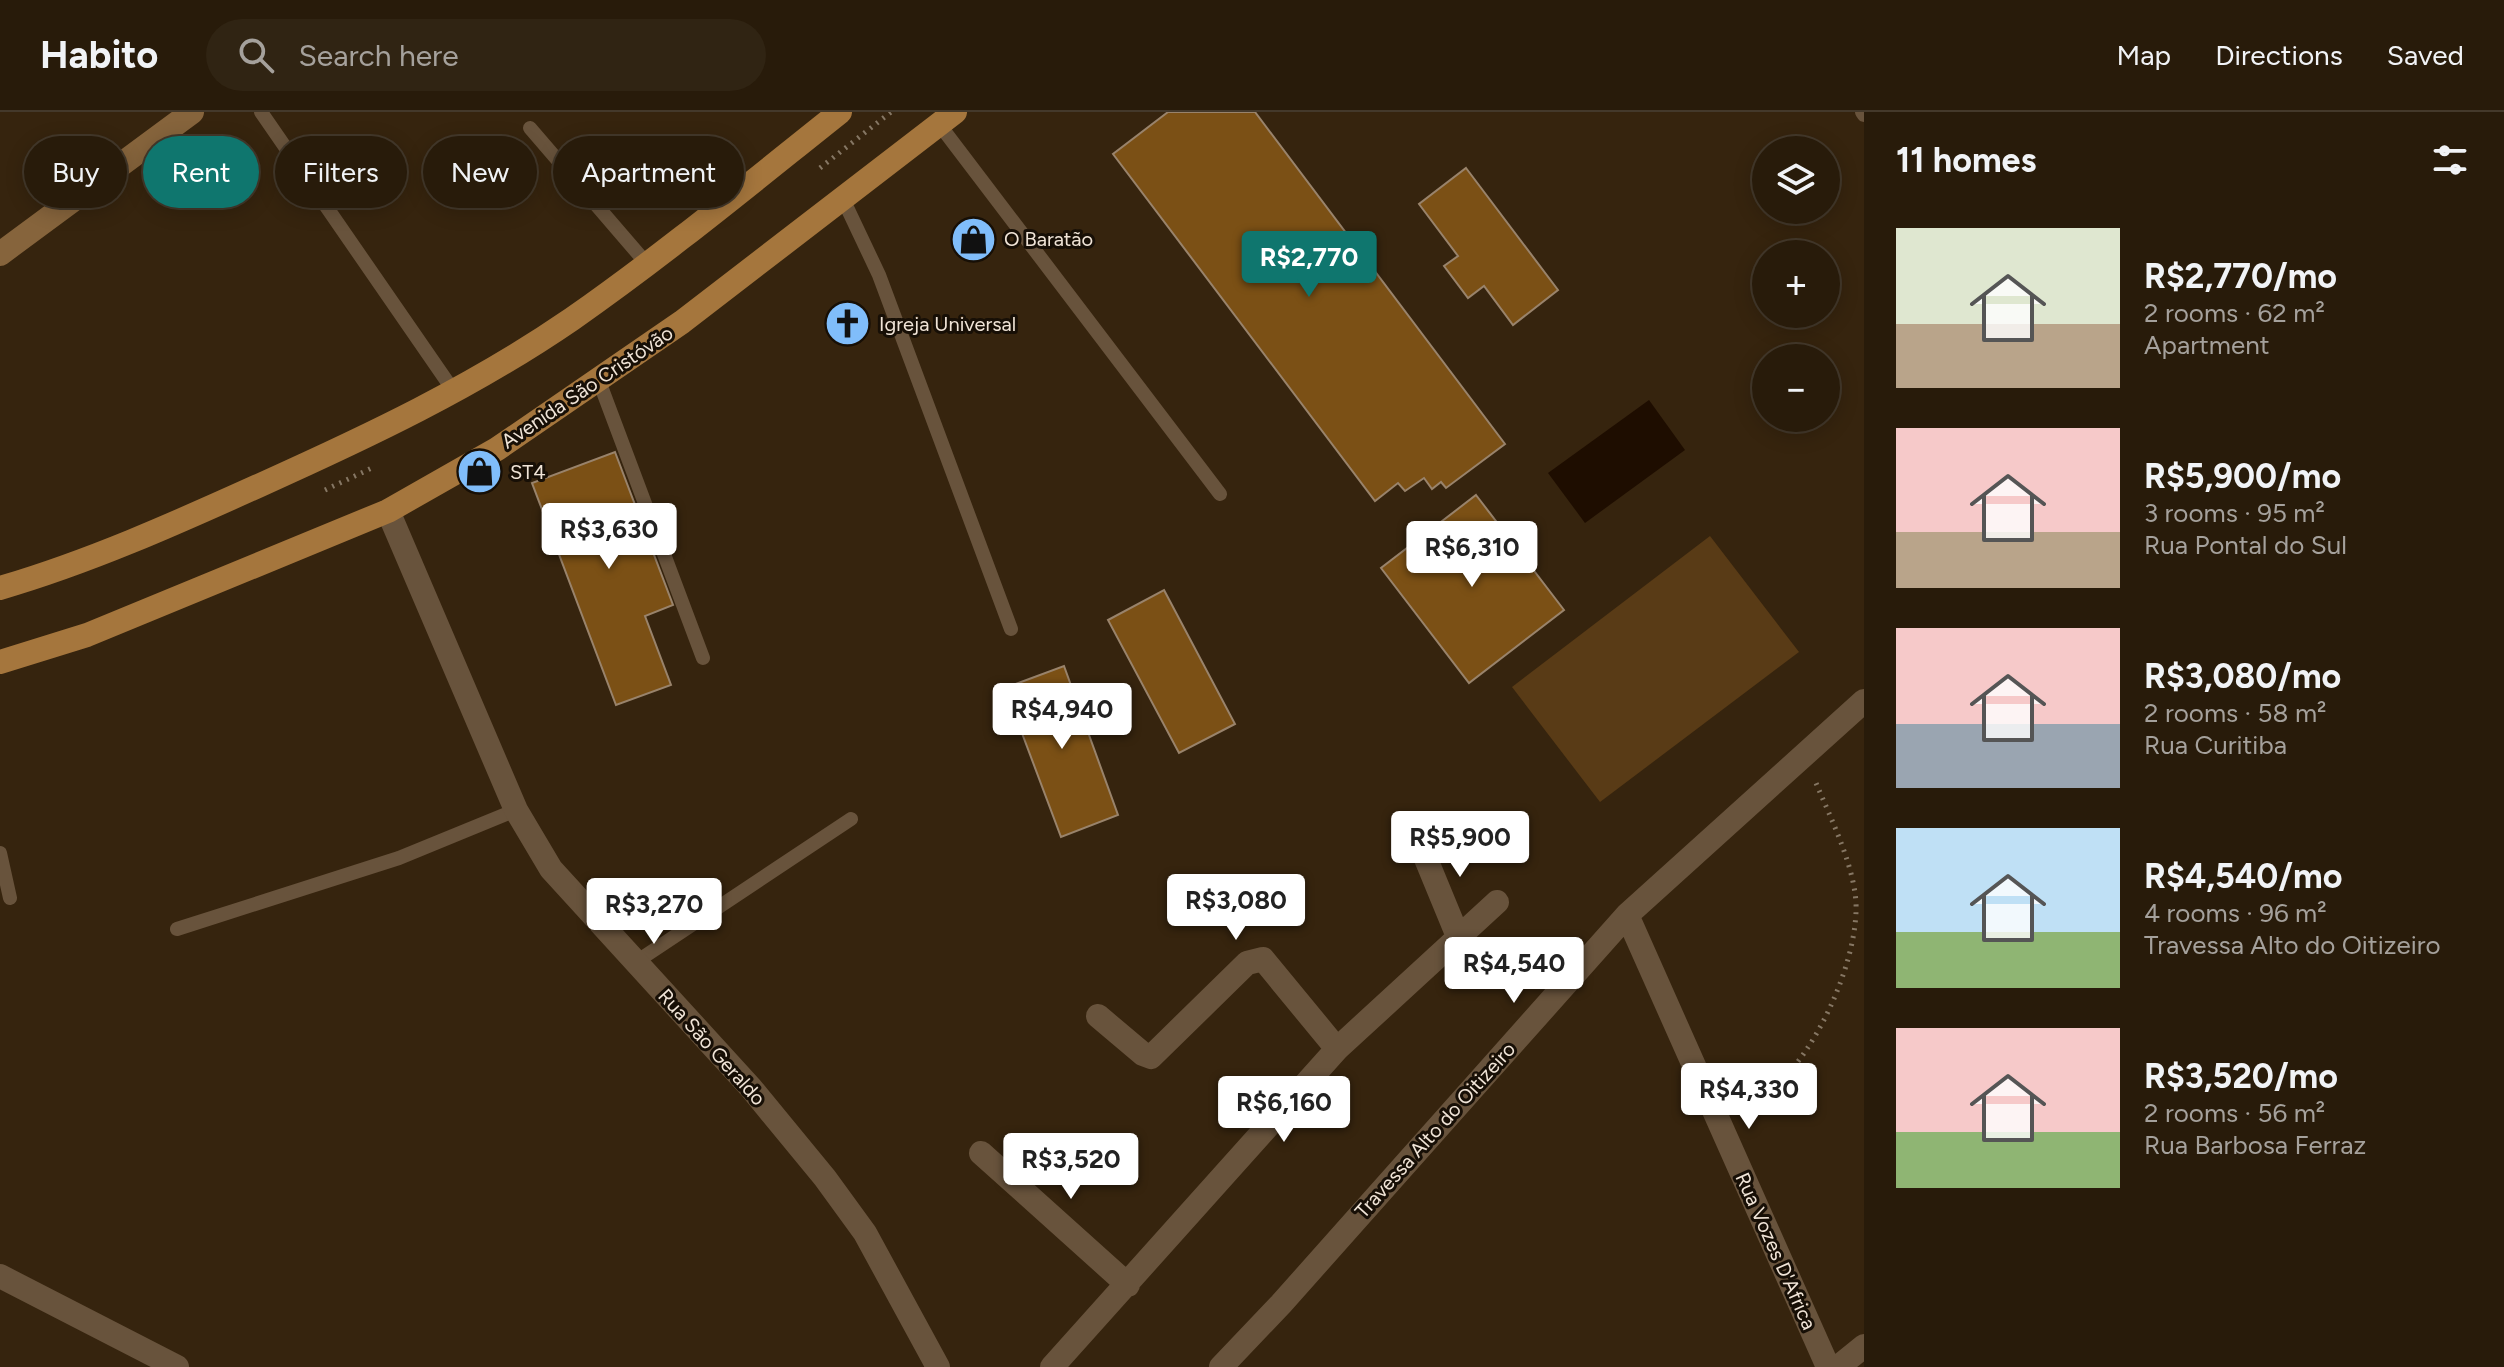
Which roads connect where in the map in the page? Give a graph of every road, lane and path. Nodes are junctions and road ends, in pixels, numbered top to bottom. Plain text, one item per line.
1 (192, 112) edge
2 (261, 112) edge
3 (840, 112) edge
4 (947, 118) edge
5 (530, 128) dead end
6 (843, 199) junction
7 (0, 254) edge
8 (647, 264) junction
9 (599, 381) junction
10 (455, 393) junction
11 (1220, 494) dead end
12 (388, 511) junction
13 (0, 588) edge
14 (1011, 629) dead end
15 (703, 658) dead end
16 (0, 662) edge
17 (1864, 701) edge
18 (1800, 759) junction
19 (516, 810) junction
20 (851, 819) dead end
21 (1417, 837) dead end
22 (0, 853) edge
23 (10, 898) dead end
24 (1497, 902) dead end
25 (1627, 915) junction
26 (177, 929) dead end
27 (1459, 939) junction
28 (636, 962) junction
29 (1098, 1016) dead end
30 (1337, 1049) junction
31 (1719, 1124) junction
32 (981, 1153) dead end
33 (0, 1276) edge
34 (1128, 1285) junction
35 (1864, 1346) edge
36 (177, 1367) edge
37 (938, 1367) edge
38 (1052, 1367) edge
39 (1221, 1367) edge
40 (1828, 1367) edge
41 (1838, 1367) edge

1 - 7 street
2 - 10 lane
3 - 8 main road
4 - 6 main road, Avenida São Cristóvão
4 - 11 lane
5 - 8 lane
6 - 9 main road, Avenida São Cristóvão
6 - 14 lane
8 - 10 main road
9 - 12 main road, Avenida São Cristóvão
9 - 15 lane
10 - 13 main road
12 - 16 main road, Avenida São Cristóvão
12 - 19 street, Rua São Geraldo
17 - 18 street, Travessa Alto do Oitizeiro
18 - 25 street, Travessa Alto do Oitizeiro
18 - 31 path
19 - 26 lane
19 - 28 street, Rua São Geraldo
20 - 28 lane
21 - 27 street
22 - 23 lane
24 - 27 street
25 - 31 street, Rua Vozes D'Africa
25 - 39 street, Travessa Alto do Oitizeiro
27 - 30 street
28 - 37 street, Rua São Geraldo
29 - 30 street
30 - 34 street
31 - 40 street, Rua Vozes D'Africa
32 - 34 street
33 - 36 street
34 - 38 street
35 - 41 street

